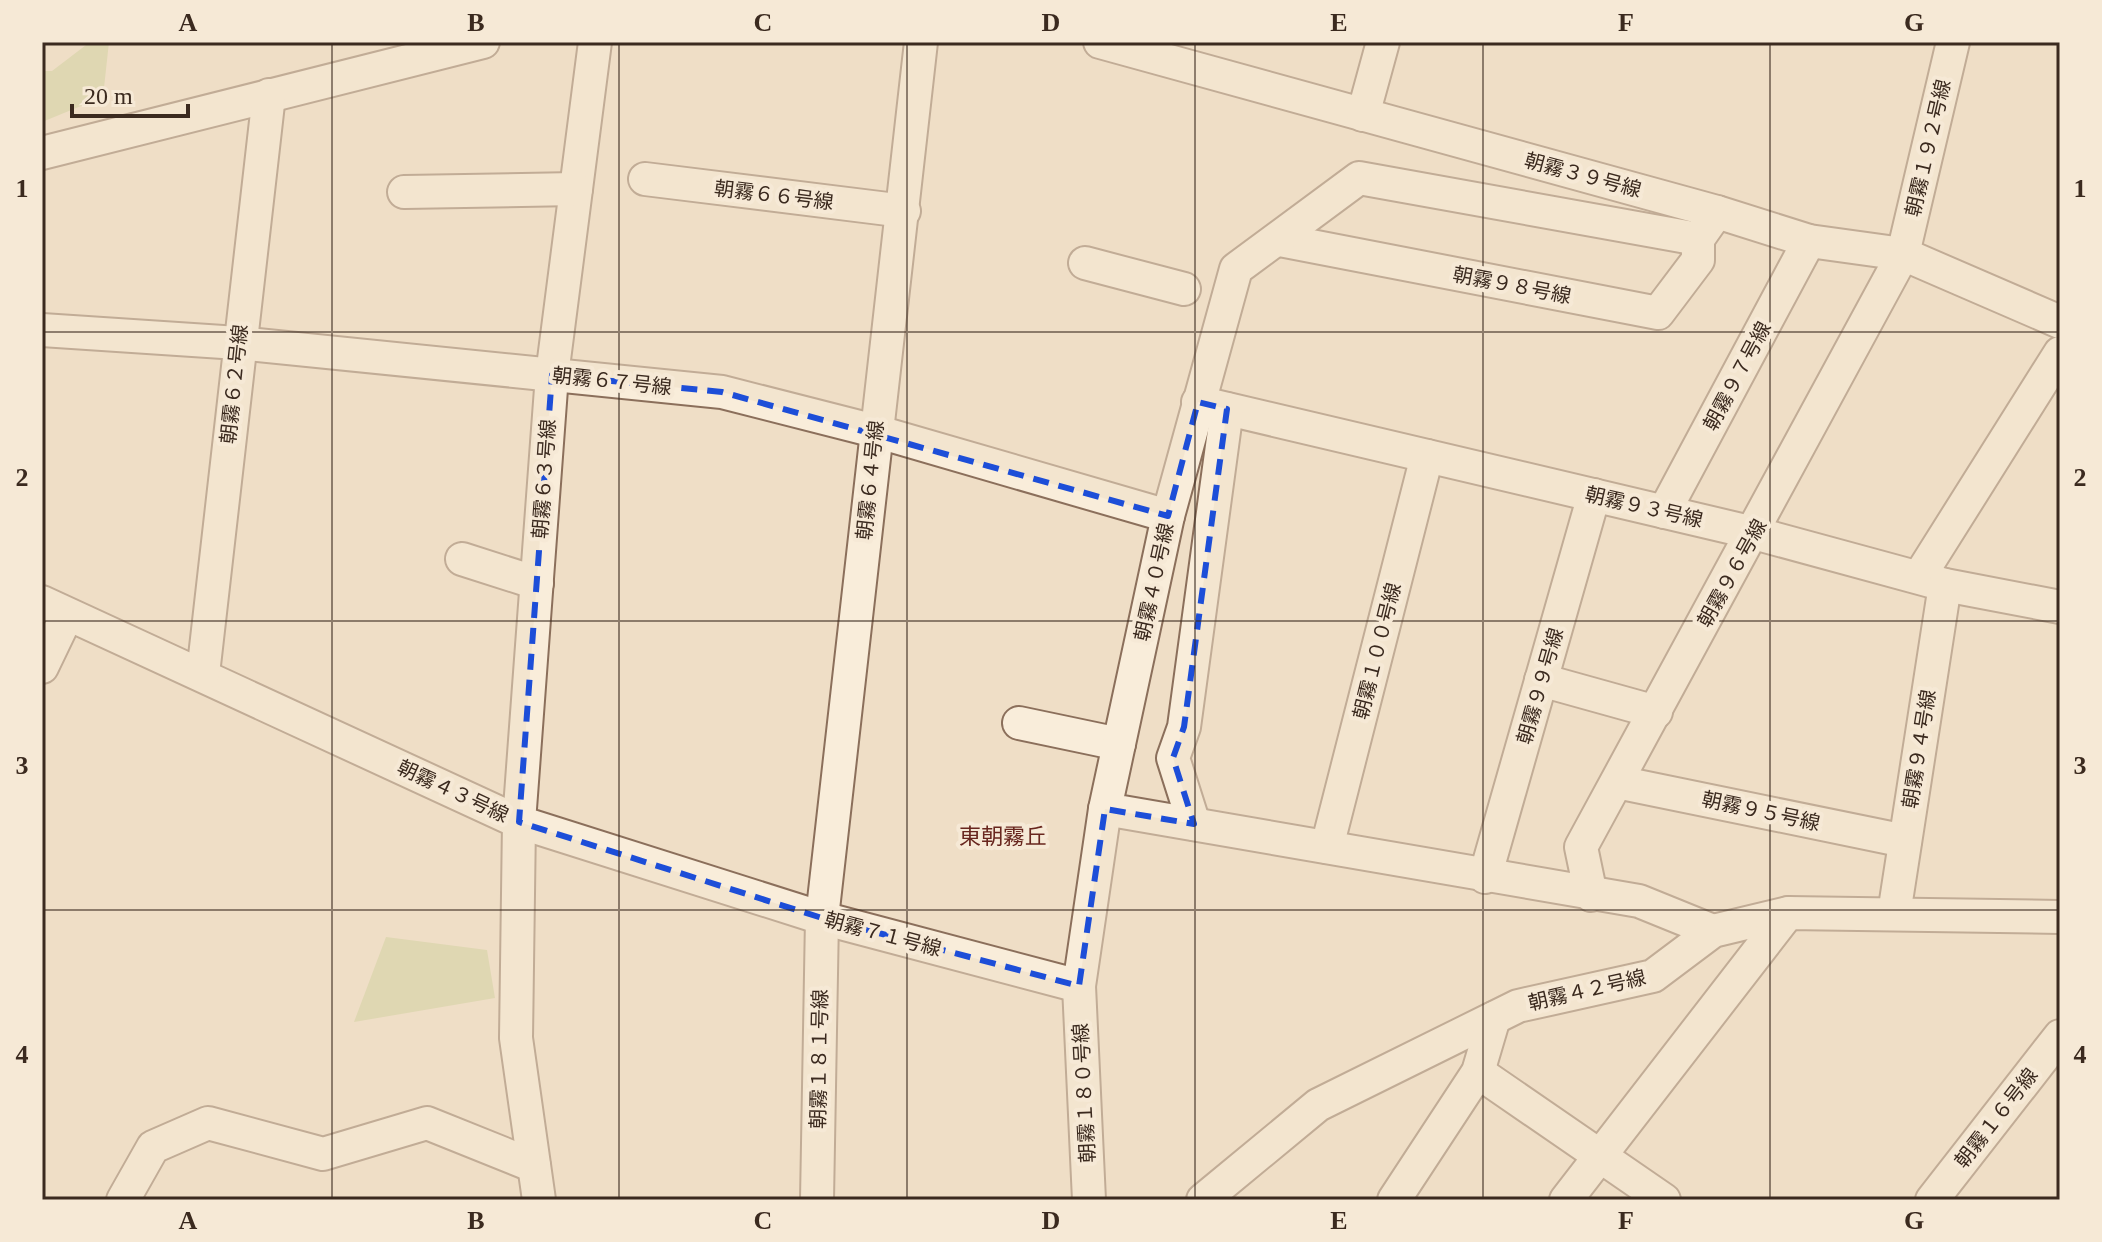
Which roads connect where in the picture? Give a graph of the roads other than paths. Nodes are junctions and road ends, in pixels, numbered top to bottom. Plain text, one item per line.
1 (483, 42) edge
2 (595, 42) edge
3 (921, 42) edge
4 (1100, 42) edge
5 (1383, 42) edge
6 (1953, 42) edge
7 (1154, 50) edge
8 (269, 95) junction
9 (1363, 115) junction
10 (43, 154) edge
11 (645, 179) dead end
12 (576, 189) junction
13 (404, 192) dead end
14 (904, 211) junction
15 (1717, 212) junction
16 (1698, 239) junction
17 (1280, 240) junction
18 (1809, 241) junction
19 (1903, 254) junction
20 (1085, 263) dead end
21 (1184, 289) dead end
22 (2060, 322) edge
23 (42, 330) edge
24 (238, 343) junction
25 (2060, 353) edge
26 (552, 375) junction
27 (1213, 406) junction
28 (875, 431) junction
29 (1427, 456) junction
30 (1594, 495) junction
31 (1664, 512) junction
32 (1168, 516) junction
33 (1754, 533) junction
34 (462, 559) dead end
35 (1932, 581) junction
36 (537, 583) junction
37 (2060, 607) edge
38 (55, 609) edge
39 (42, 667) edge
40 (203, 674) junction
41 (1541, 680) junction
42 (1656, 712) junction
43 (1019, 723) dead end
44 (1119, 744) junction
45 (1617, 782) junction
46 (1105, 809) junction
47 (519, 822) junction
48 (1194, 824) junction
49 (1905, 841) junction
50 (1327, 847) junction
51 (1485, 877) junction
52 (1591, 895) junction
53 (2057, 912) edge
54 (1788, 913) junction
55 (1894, 914) junction
56 (822, 918) junction
57 (1713, 931) junction
58 (1079, 986) junction
59 (1494, 1018) junction
60 (2060, 1036) edge
61 (1478, 1072) junction
62 (1601, 1155) junction
63 (534, 1166) junction
64 (123, 1200) edge
65 (539, 1200) edge
66 (817, 1200) edge
67 (1089, 1200) edge
68 (1203, 1200) edge
69 (1394, 1200) edge
70 (1566, 1200) edge
71 (1664, 1200) edge
72 (1932, 1200) edge

1 - 8 street
2 - 12 street, 朝霧６３号線
3 - 14 street, 朝霧６４号線
4 - 7 street, 朝霧３９号線
5 - 9 street
6 - 19 street, 朝霧１９２号線
7 - 9 street, 朝霧３９号線
8 - 10 street
8 - 24 street, 朝霧６２号線
9 - 15 street, 朝霧３９号線
11 - 14 street, 朝霧６６号線
12 - 13 street
12 - 26 street, 朝霧６３号線
14 - 28 street, 朝霧６４号線
15 - 16 street
15 - 18 street, 朝霧３９号線
16 - 17 street, 朝霧４０号線
16 - 17 street, 朝霧９８号線
17 - 27 street, 朝霧４０号線
18 - 19 street, 朝霧３９号線
18 - 31 street, 朝霧９７号線
19 - 22 street, 朝霧３９号線
19 - 33 street, 朝霧９６号線
20 - 21 street
23 - 24 street, 朝霧６７号線
24 - 26 street, 朝霧６７号線
24 - 40 street, 朝霧６２号線
25 - 35 street, 朝霧９４号線
26 - 28 street, 朝霧６７号線
26 - 36 street, 朝霧６３号線
27 - 29 street, 朝霧９３号線
27 - 32 street, 朝霧４０号線
27 - 48 street
28 - 32 street, 朝霧６７号線
28 - 56 street, 朝霧６４号線
29 - 30 street, 朝霧９３号線
29 - 50 street, 朝霧１００号線
30 - 31 street, 朝霧９３号線
30 - 41 street, 朝霧９９号線
31 - 33 street, 朝霧９３号線
32 - 44 street, 朝霧４０号線
33 - 35 street, 朝霧９３号線
33 - 42 street, 朝霧９６号線
34 - 36 street
35 - 37 street, 朝霧９３号線
35 - 49 street, 朝霧９４号線
36 - 47 street, 朝霧６３号線
38 - 39 street
38 - 40 street, 朝霧４３号線
40 - 47 street, 朝霧４３号線
41 - 42 street
41 - 51 street, 朝霧９９号線
42 - 45 street, 朝霧９６号線
43 - 44 street
44 - 46 street, 朝霧４０号線
45 - 49 street, 朝霧９５号線
45 - 52 street, 朝霧９６号線
46 - 48 street
46 - 58 street
47 - 56 street, 朝霧７１号線
47 - 63 street, 朝霧４３号線
48 - 50 street
49 - 55 street, 朝霧９４号線
50 - 51 street
51 - 52 street
52 - 57 street
53 - 55 street, 朝霧４２号線
54 - 55 street, 朝霧４２号線
54 - 57 street, 朝霧４２号線
54 - 62 street
56 - 58 street, 朝霧７１号線
56 - 66 street, 朝霧１８１号線
57 - 59 street, 朝霧４２号線
58 - 67 street, 朝霧１８０号線
59 - 61 street
59 - 68 street, 朝霧４２号線
60 - 72 street, 朝霧１６号線
61 - 62 street
61 - 69 street
62 - 70 street
62 - 71 street
63 - 64 street
63 - 65 street, 朝霧４３号線

